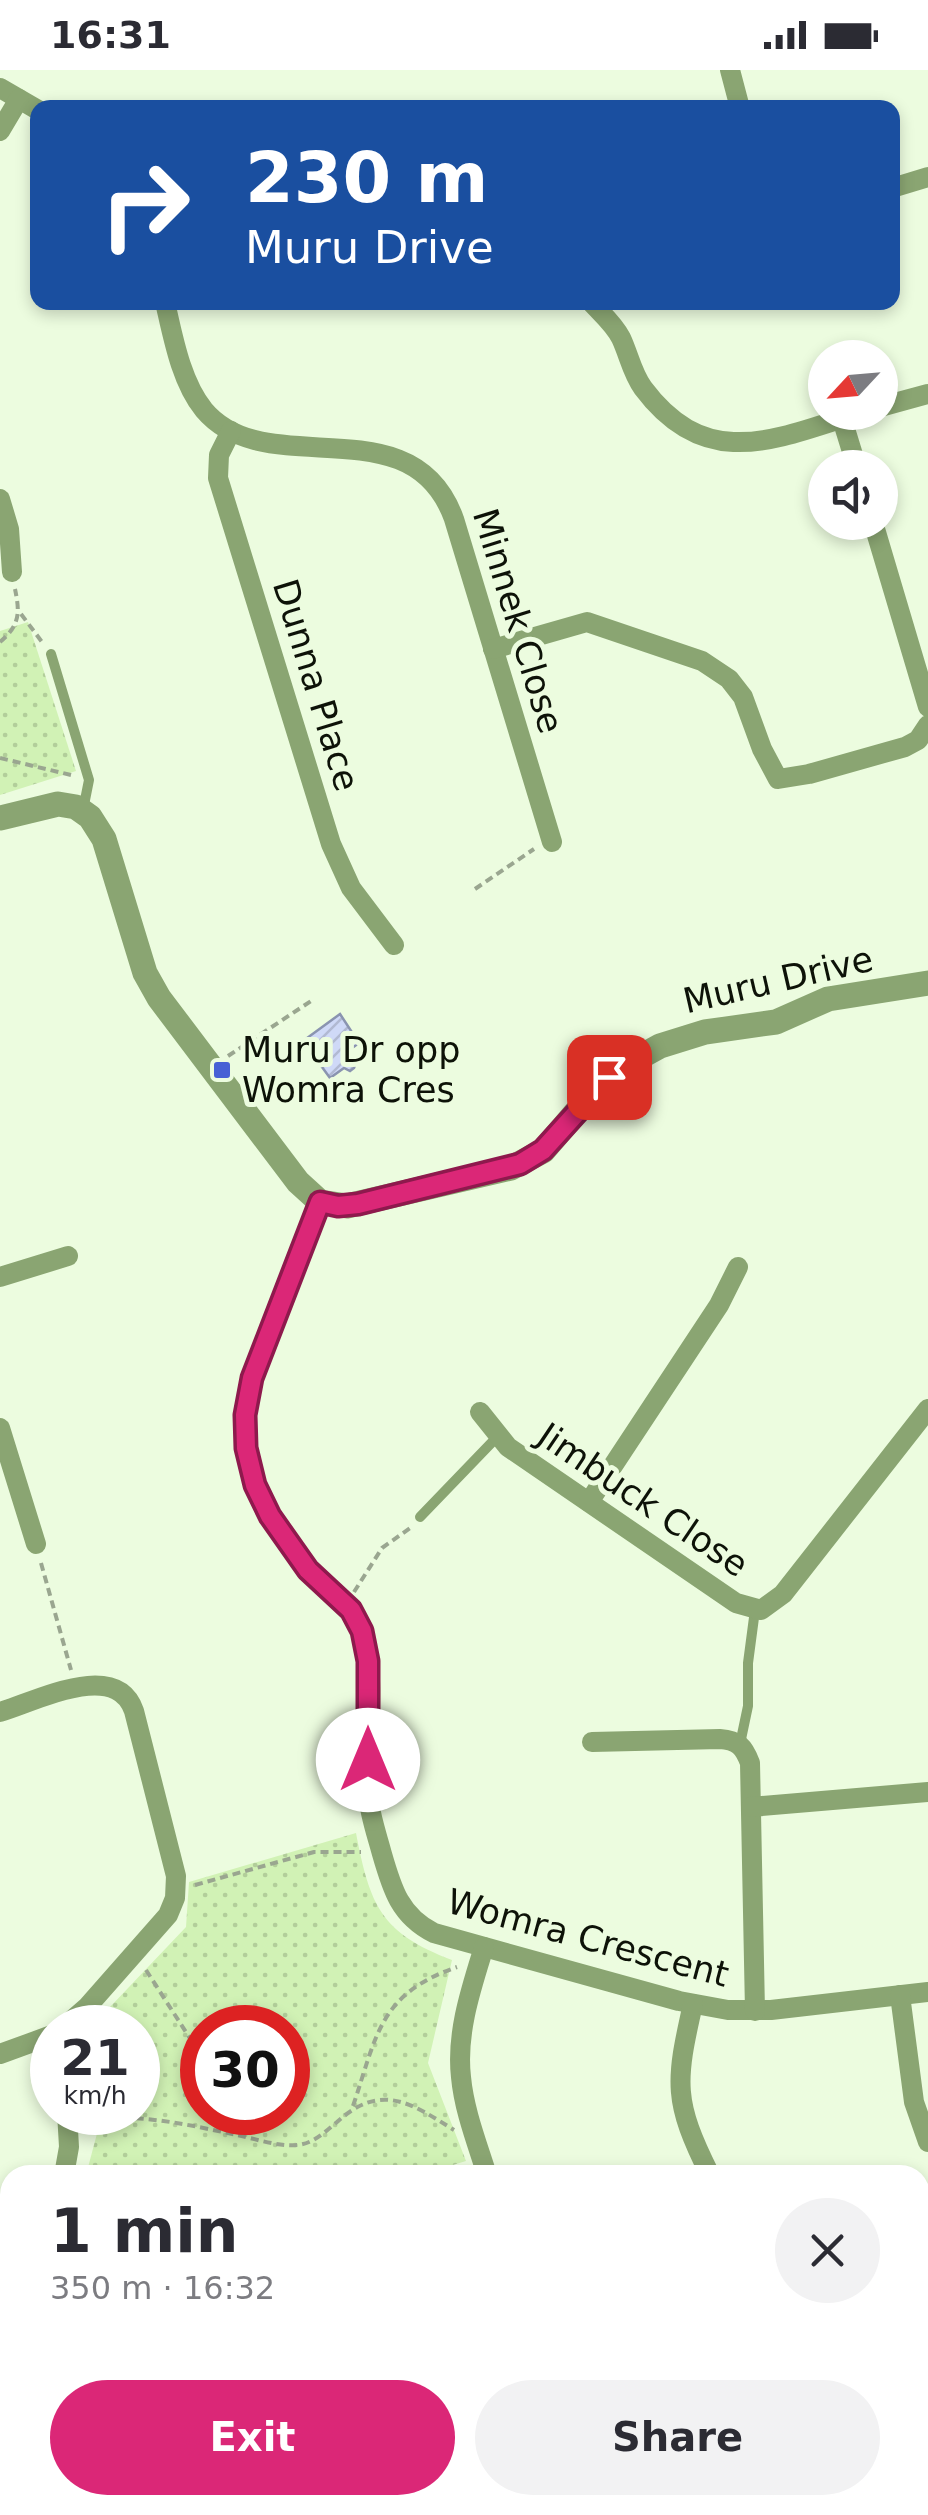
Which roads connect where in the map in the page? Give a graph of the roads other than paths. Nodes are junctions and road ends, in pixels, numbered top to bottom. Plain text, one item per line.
1 (730, 70) edge
2 (19, 99) edge
3 (738, 100) edge
4 (0, 131) edge
5 (928, 177) edge
6 (900, 186) edge
7 (167, 310) edge
8 (599, 310) edge
9 (928, 394) edge
10 (898, 402) edge
11 (808, 428) edge
12 (231, 431) junction
13 (0, 499) edge
14 (878, 540) edge
15 (12, 572) road end
16 (493, 648) junction
17 (51, 654) road end
18 (928, 707) edge
19 (926, 735) edge
20 (83, 811) junction
21 (0, 818) edge
22 (552, 842) road end
23 (394, 945) dead end
24 (928, 983) edge
25 (320, 1202) junction
26 (68, 1256) dead end
27 (738, 1267) dead end
28 (0, 1277) edge
29 (928, 1409) edge
30 (480, 1412) dead end
31 (0, 1428) edge
32 (498, 1436) junction
33 (589, 1502) junction
34 (420, 1517) road end
35 (36, 1544) road end
36 (755, 1610) junction
37 (0, 1712) edge
38 (592, 1742) dead end
39 (740, 1744) junction
40 (928, 1792) edge
41 (751, 1808) junction
42 (477, 1955) junction
43 (928, 1992) edge
44 (900, 1996) junction
45 (693, 2004) junction
46 (89, 2005) edge
47 (755, 2011) junction
48 (30, 2044) edge
49 (0, 2054) edge
50 (67, 2135) edge
51 (928, 2142) edge
52 (65, 2165) edge
53 (484, 2165) edge
54 (705, 2165) edge

1 - 3 street
2 - 4 street
5 - 6 street
7 - 12 street, Minnek Close
8 - 11 street
9 - 10 street
12 - 16 street, Minnek Close
12 - 23 street, Dunna Place
13 - 15 street
14 - 18 street
16 - 19 street
16 - 22 street, Minnek Close
17 - 20 lane
20 - 21 street
20 - 25 street
24 - 25 street, Muru Drive
25 - 42 street, Womra Crescent
26 - 28 street
27 - 33 street
29 - 36 street
30 - 32 street, Jimbuck Close
31 - 35 street
32 - 33 street, Jimbuck Close
32 - 34 lane, Jimbuck Close
33 - 36 street, Jimbuck Close
36 - 39 lane
37 - 46 street
38 - 39 street
39 - 41 street
40 - 41 street
41 - 47 street
42 - 45 street, Womra Crescent
42 - 53 street
43 - 44 street, Womra Crescent
44 - 47 street, Womra Crescent
44 - 51 street
45 - 47 street, Womra Crescent
45 - 54 street
48 - 49 street
50 - 52 street

